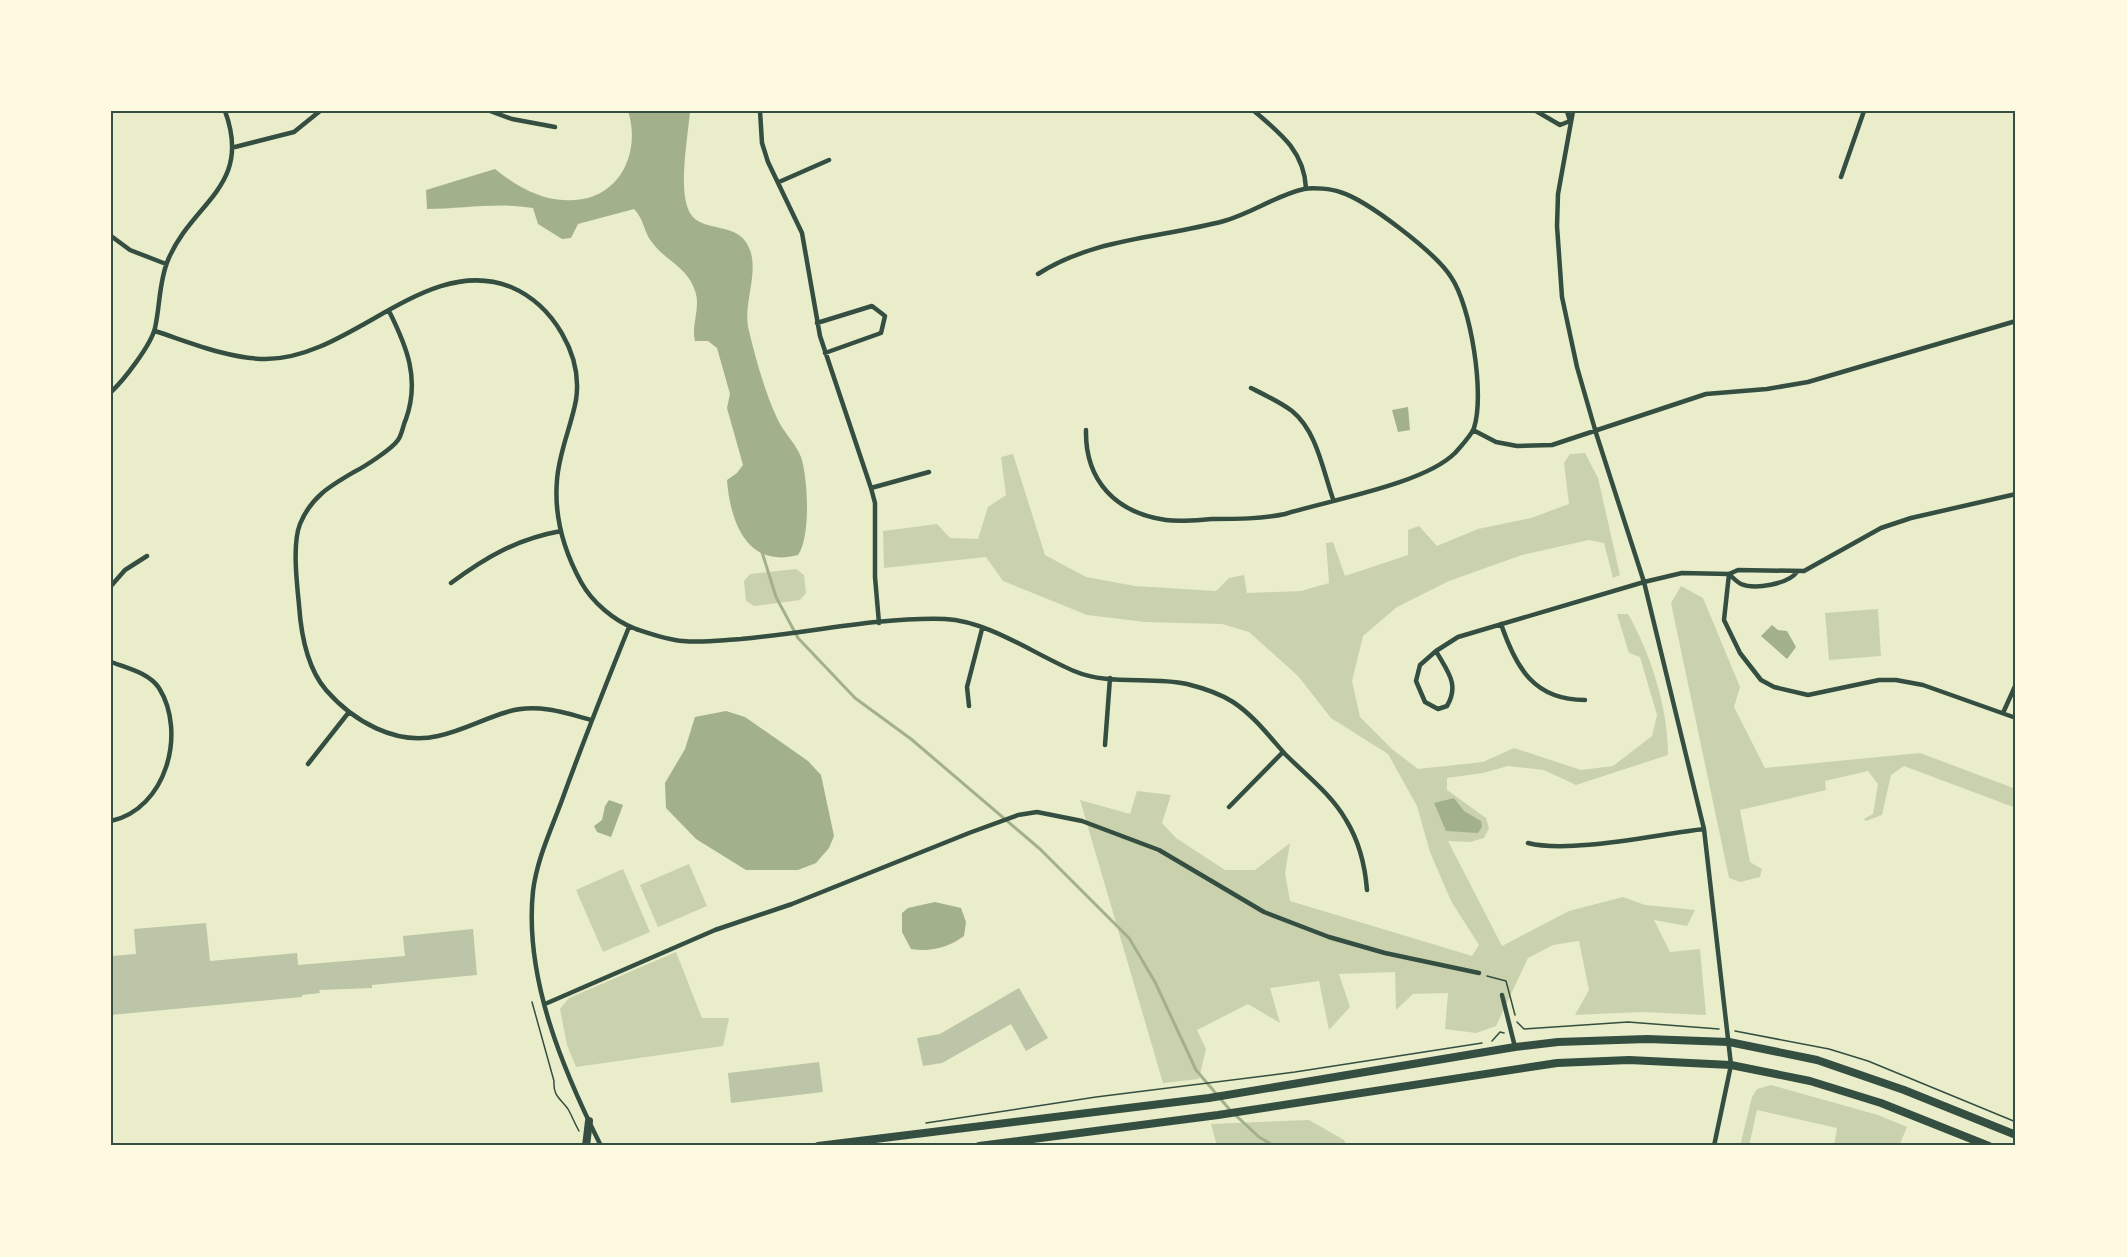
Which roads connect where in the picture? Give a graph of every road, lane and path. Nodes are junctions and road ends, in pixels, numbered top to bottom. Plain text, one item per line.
1 (225, 111) edge
2 (320, 111) edge
3 (490, 111) edge
4 (760, 111) edge
5 (1254, 111) edge
6 (1536, 111) edge
7 (1566, 111) edge
8 (1573, 111) edge
9 (1864, 111) edge
10 (1570, 121) junction
11 (555, 127) dead end
12 (235, 147) junction
13 (829, 160) dead end
14 (1841, 177) dead end
15 (779, 182) junction
16 (1306, 188) junction
17 (111, 236) edge
18 (166, 264) junction
19 (1038, 274) dead end
20 (389, 311) junction
21 (2016, 321) edge
22 (817, 323) junction
23 (155, 331) junction
24 (825, 353) junction
25 (1251, 388) dead end
26 (111, 392) edge
27 (1086, 430) dead end
28 (1473, 430) junction
29 (1596, 433) junction
30 (929, 472) dead end
31 (871, 488) junction
32 (2016, 494) edge
33 (1333, 499) junction
34 (561, 531) junction
35 (147, 556) dead end
36 (1797, 572) junction
37 (1729, 574) junction
38 (1644, 582) junction
39 (451, 583) dead end
40 (111, 586) edge
41 (879, 623) junction
42 (1501, 624) junction
43 (629, 627) junction
44 (982, 629) junction
45 (1436, 651) junction
46 (111, 662) edge
47 (1110, 678) junction
48 (2016, 684) edge
49 (1585, 700) dead end
50 (969, 706) dead end
51 (349, 712) junction
52 (2003, 713) junction
53 (2016, 718) edge
54 (591, 720) junction
55 (1105, 745) dead end
56 (1283, 752) junction
57 (308, 764) dead end
58 (1229, 807) dead end
59 (111, 820) edge
60 (1704, 829) junction
61 (1528, 843) dead end
62 (1367, 890) dead end
63 (1479, 974) dead end
64 (1502, 994) dead end
65 (532, 1002) dead end
66 (545, 1004) junction
67 (1511, 1035) junction
68 (1729, 1041) junction
69 (1515, 1047) junction
70 (1731, 1065) junction
71 (589, 1121) junction
72 (914, 1134) junction
73 (2016, 1135) edge
74 (578, 1139) dead end
75 (586, 1146) edge
76 (602, 1146) edge
77 (818, 1146) edge
78 (979, 1146) edge
79 (1714, 1146) edge
80 (1989, 1146) edge

1 - 12 street
2 - 12 street
3 - 11 street
4 - 15 street
5 - 16 street
6 - 10 street
7 - 10 street
8 - 10 street
9 - 14 street
10 - 29 street
12 - 18 street
13 - 15 street
15 - 22 street
16 - 19 street
16 - 28 street
17 - 18 street
18 - 23 street
20 - 23 street
20 - 34 street
20 - 51 street
21 - 29 street
22 - 24 street
22 - 24 street
23 - 26 street
24 - 31 street
25 - 33 street
27 - 33 street
28 - 29 street
28 - 33 street
29 - 38 street
30 - 31 street
31 - 41 street
32 - 36 street
34 - 39 street
34 - 43 street
35 - 40 street
36 - 37 street
36 - 37 street
37 - 38 street
37 - 52 street
38 - 42 street
38 - 60 street
41 - 43 street
41 - 44 street
42 - 45 street
42 - 49 street
43 - 54 street
44 - 47 street
44 - 50 street
45 - 45 street
46 - 59 street
47 - 55 street
47 - 56 street
48 - 52 street
51 - 54 street
51 - 57 street
52 - 53 street
54 - 66 street
56 - 58 street
56 - 62 street
60 - 61 street
60 - 68 street
63 - 66 street
64 - 67 street
65 - 74 path
66 - 71 street
67 - 69 street
67 - 72 path
68 - 69 highway
68 - 70 street
68 - 73 highway
69 - 72 highway
70 - 78 highway
70 - 79 street
70 - 80 highway
71 - 75 highway
71 - 76 street
72 - 77 highway

